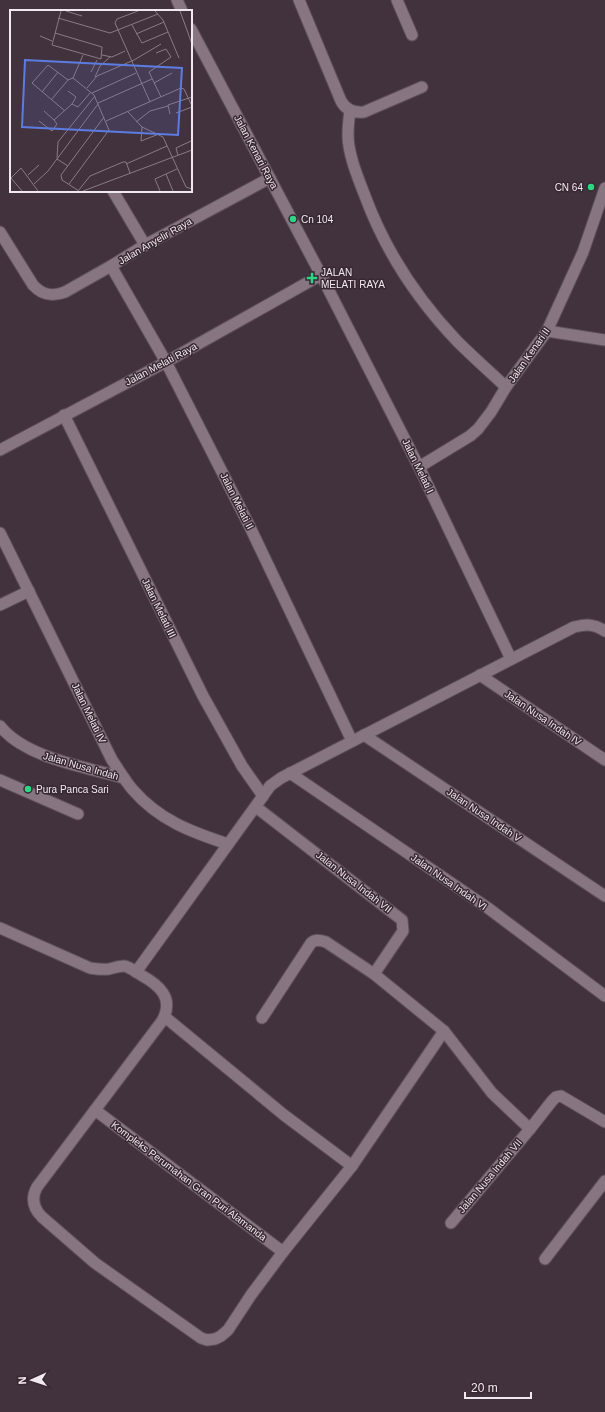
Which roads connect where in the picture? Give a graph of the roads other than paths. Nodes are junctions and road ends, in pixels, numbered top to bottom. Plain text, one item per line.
1 (177, 0) edge
2 (299, 0) edge
3 (397, 0) edge
4 (182, 10) edge
5 (192, 31) edge
6 (412, 35) dead end
7 (422, 87) dead end
8 (350, 110) junction
9 (270, 178) junction
10 (605, 188) edge
11 (114, 192) edge
12 (0, 232) edge
13 (145, 245) junction
14 (111, 266) junction
15 (321, 275) junction
16 (547, 331) junction
17 (605, 340) edge
18 (166, 362) junction
19 (506, 387) junction
20 (64, 415) junction
21 (0, 450) edge
22 (419, 467) junction
23 (0, 533) edge
24 (30, 591) junction
25 (0, 605) edge
26 (601, 628) edge
27 (511, 659) junction
28 (480, 675) junction
29 (0, 726) edge
30 (364, 735) junction
31 (352, 741) junction
32 (605, 760) edge
33 (290, 772) junction
34 (124, 778) junction
35 (0, 780) edge
36 (263, 796) junction
37 (256, 806) junction
38 (78, 814) dead end
39 (228, 844) junction
40 (605, 896) edge
41 (0, 928) edge
42 (136, 972) junction
43 (374, 974) junction
44 (605, 996) edge
45 (165, 1017) junction
46 (262, 1018) dead end
47 (444, 1031) junction
48 (95, 1110) junction
49 (605, 1122) edge
50 (530, 1129) junction
51 (352, 1166) junction
52 (605, 1181) edge
53 (451, 1223) dead end
54 (283, 1252) junction
55 (544, 1259) dead end

1 - 4 street
2 - 8 street
3 - 6 street
5 - 9 street, Jalan Kenari Raya
7 - 8 street
8 - 19 street
9 - 13 street, Jalan Anyelir Raya
9 - 15 street, Jalan Kenari Raya
10 - 16 street, Jalan Kenari II
11 - 13 street
12 - 14 street, Jalan Anyelir Raya
13 - 14 street, Jalan Anyelir Raya
14 - 18 street, Jalan Melati II
15 - 18 street, Jalan Melati Raya
15 - 22 street, Jalan Melati I
16 - 17 street
16 - 19 street, Jalan Kenari II
18 - 20 street, Jalan Melati Raya
18 - 31 street, Jalan Melati II
19 - 22 street, Jalan Kenari II
20 - 21 street, Jalan Melati Raya
20 - 36 street, Jalan Melati III
22 - 27 street, Jalan Melati I
23 - 24 street, Jalan Melati IV
24 - 25 street
24 - 34 street, Jalan Melati IV
26 - 27 street
27 - 28 street
28 - 30 street
28 - 32 street, Jalan Nusa Indah IV
29 - 34 street, Jalan Nusa Indah
30 - 31 street
30 - 40 street, Jalan Nusa Indah V
31 - 33 street
33 - 36 street
33 - 44 street, Jalan Nusa Indah VI
34 - 39 street, Jalan Melati IV
35 - 38 street
36 - 37 street
37 - 39 street
37 - 43 street, Jalan Nusa Indah VII
39 - 42 street
41 - 42 street
42 - 45 street
43 - 46 street, Jalan Nusa Indah VII
43 - 47 street, Jalan Nusa Indah VII
45 - 48 street
45 - 51 street
47 - 50 street, Jalan Nusa Indah VII
47 - 51 street
48 - 54 street, Kompleks Perumahan Gran Puri Alamanda
48 - 54 street
49 - 50 street, Jalan Nusa Indah VII
50 - 53 street, Jalan Nusa Indah VII
51 - 54 street
52 - 55 street

